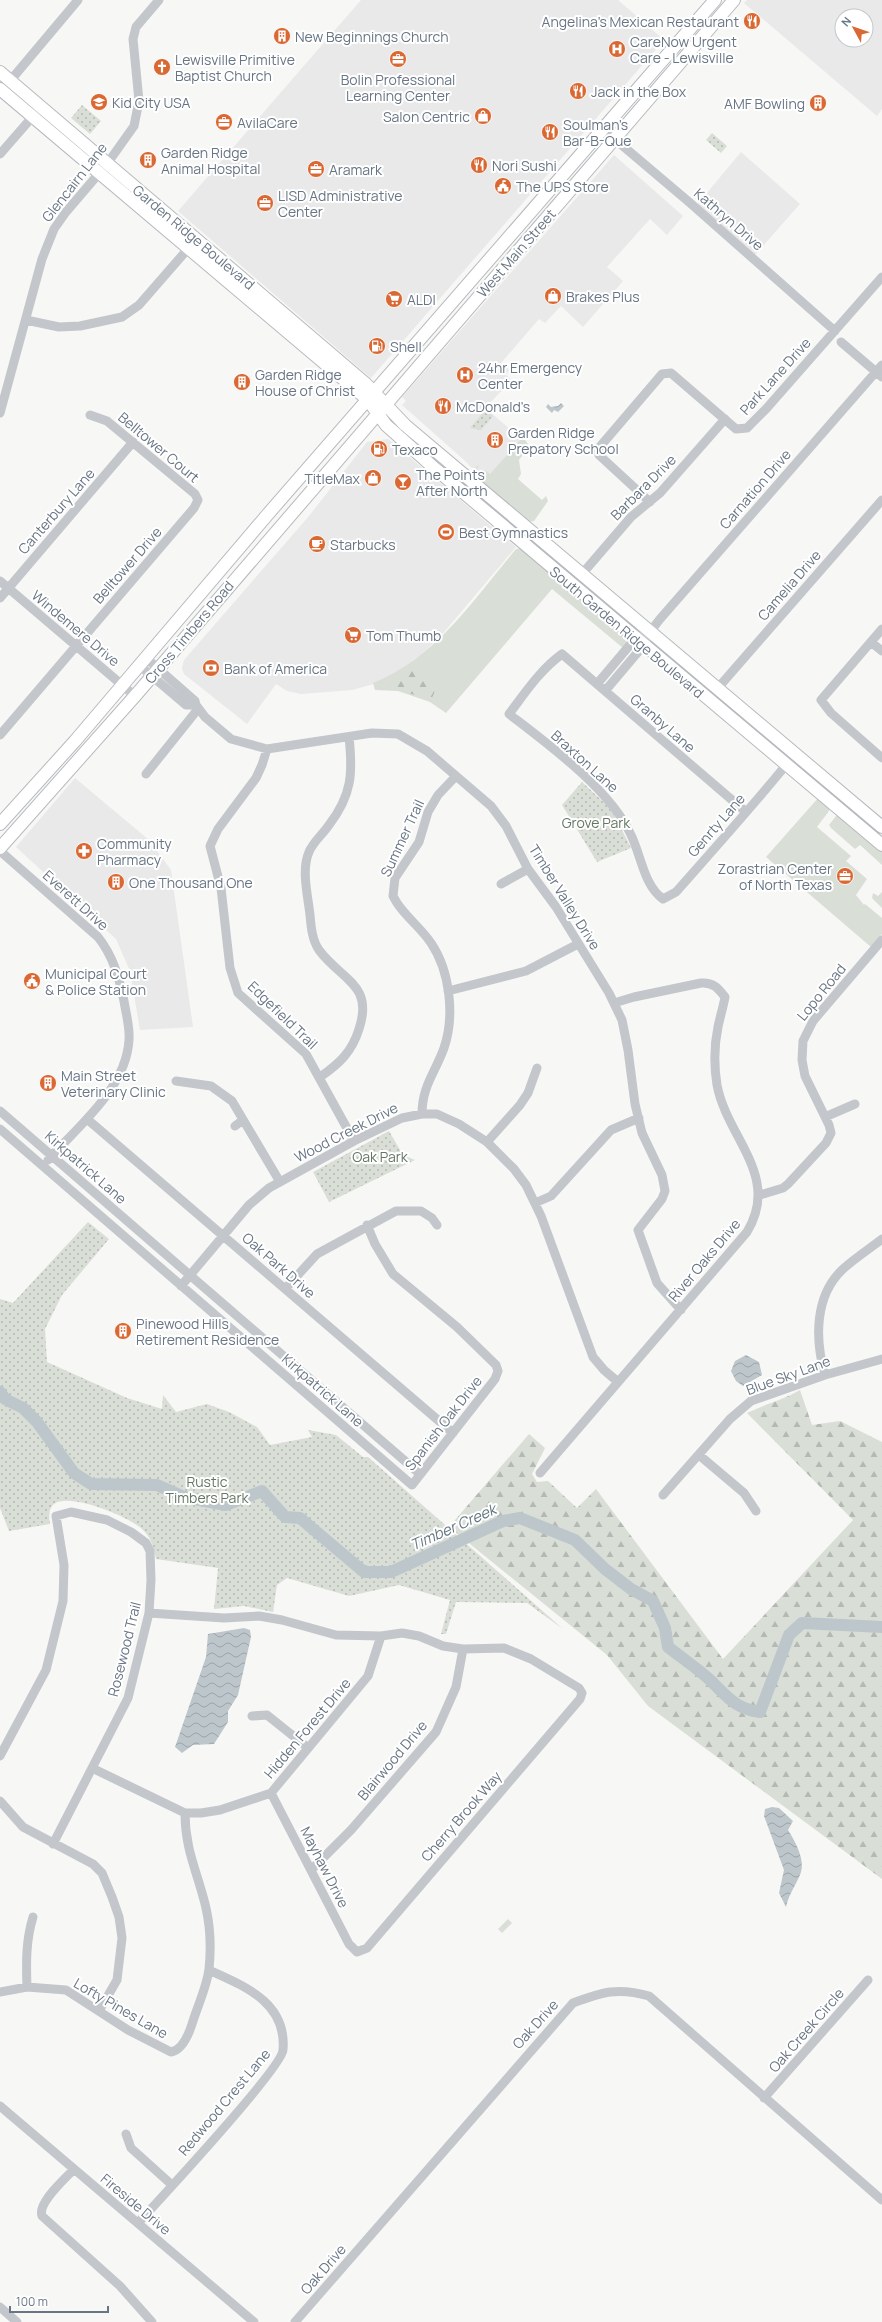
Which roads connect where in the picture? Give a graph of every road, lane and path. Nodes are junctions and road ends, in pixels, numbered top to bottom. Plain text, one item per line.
1 (78, 0) edge
2 (159, 0) edge
3 (715, 0) edge
4 (734, 0) edge
5 (695, 24) junction
6 (705, 33) junction
7 (0, 72) edge
8 (10, 81) junction
9 (0, 89) edge
10 (41, 107) junction
11 (33, 117) junction
12 (604, 130) junction
13 (615, 139) junction
14 (0, 154) edge
15 (103, 169) junction
16 (196, 239) junction
17 (188, 249) junction
18 (488, 262) junction
19 (499, 272) junction
20 (882, 277) edge
21 (250, 293) junction
22 (26, 320) junction
23 (835, 331) junction
24 (841, 342) dead end
25 (880, 371) edge
26 (372, 396) junction
27 (385, 404) junction
28 (0, 413) edge
29 (376, 414) junction
30 (90, 415) dead end
31 (725, 419) junction
32 (133, 442) junction
33 (206, 496) dead end
34 (283, 497) junction
35 (198, 500) junction
36 (882, 500) edge
37 (650, 502) junction
38 (296, 508) junction
39 (530, 530) junction
40 (519, 540) junction
41 (226, 563) junction
42 (238, 573) junction
43 (582, 574) junction
44 (0, 582) edge
45 (8, 588) junction
46 (0, 598) edge
47 (882, 629) edge
48 (650, 632) junction
49 (639, 642) junction
50 (871, 642) junction
51 (76, 646) junction
52 (882, 651) edge
53 (143, 662) junction
54 (155, 672) junction
55 (597, 684) junction
56 (122, 686) junction
57 (717, 689) junction
58 (605, 691) junction
59 (135, 696) junction
60 (197, 707) junction
61 (509, 714) joint
62 (0, 736) edge
63 (349, 736) junction
64 (267, 749) junction
65 (882, 758) edge
66 (786, 765) junction
67 (49, 770) junction
68 (146, 774) dead end
69 (456, 776) junction
70 (60, 780) junction
71 (746, 812) junction
72 (0, 824) edge
73 (882, 827) edge
74 (882, 845) edge
75 (0, 849) edge
76 (528, 869) junction
77 (501, 884) dead end
78 (663, 899) joint
79 (882, 940) edge
80 (578, 944) junction
81 (448, 991) junction
82 (614, 1003) junction
83 (537, 1068) dead end
84 (320, 1077) junction
85 (176, 1081) dead end
86 (855, 1104) dead end
87 (0, 1111) edge
88 (422, 1114) junction
89 (825, 1117) junction
90 (639, 1118) junction
91 (87, 1119) junction
92 (243, 1120) junction
93 (235, 1126) dead end
94 (0, 1129) edge
95 (354, 1141) junction
96 (487, 1142) junction
97 (52, 1156) junction
98 (43, 1165) junction
99 (280, 1182) junction
100 (760, 1195) junction
101 (536, 1203) junction
102 (437, 1225) dead end
103 (367, 1226) junction
104 (223, 1236) junction
105 (882, 1239) edge
106 (190, 1275) junction
107 (181, 1286) junction
108 (286, 1288) junction
109 (681, 1310) junction
110 (882, 1359) edge
111 (825, 1375) junction
112 (618, 1382) junction
113 (453, 1433) junction
114 (699, 1455) junction
115 (420, 1474) junction
116 (540, 1474) dead end
117 (412, 1485) joint
118 (664, 1495) dead end
119 (756, 1511) dead end
120 (149, 1613) junction
121 (381, 1636) junction
122 (463, 1649) junction
123 (252, 1716) dead end
124 (307, 1748) junction
125 (0, 1756) edge
126 (92, 1768) junction
127 (271, 1793) junction
128 (0, 1801) edge
129 (185, 1813) junction
130 (53, 1844) junction
131 (312, 1870) junction
132 (33, 1917) dead end
133 (357, 1952) joint
134 (209, 1970) junction
135 (868, 1980) dead end
136 (27, 1986) junction
137 (0, 1992) edge
138 (99, 2011) junction
139 (764, 2098) junction
140 (0, 2106) edge
141 (126, 2134) dead end
142 (74, 2169) junction
143 (172, 2185) junction
144 (882, 2200) edge
145 (138, 2223) junction
146 (0, 2307) edge
147 (143, 2314) junction
148 (17, 2322) edge
149 (137, 2322) edge
150 (152, 2322) edge
151 (254, 2322) edge
152 (295, 2322) edge

1 - 8 street
2 - 15 street, Glencairn Lane
3 - 5 main road, West Main Street
4 - 6 main road, West Main Street
5 - 6 main road
5 - 12 main road, West Main Street
6 - 13 main road, West Main Street
7 - 8 main road, Garden Ridge Boulevard
8 - 10 main road, Garden Ridge Boulevard
9 - 11 main road
10 - 11 street
10 - 15 main road, Garden Ridge Boulevard
11 - 14 street
11 - 15 main road
12 - 13 street, Kathryn Drive
12 - 18 main road, West Main Street
13 - 19 main road, West Main Street
13 - 23 street, Kathryn Drive
15 - 16 main road, Garden Ridge Boulevard
15 - 17 main road
15 - 22 street, Glencairn Lane
16 - 17 street
16 - 21 main road, Garden Ridge Boulevard
17 - 21 main road
17 - 22 street
18 - 19 main road
18 - 26 main road, West Main Street
19 - 27 main road, West Main Street
20 - 23 street, Park Lane Drive
21 - 26 main road
22 - 28 street, Glencairn Lane
23 - 31 street, Park Lane Drive
24 - 25 street
25 - 48 street, Carnation Drive
26 - 27 main road
26 - 29 main road, South Garden Ridge Boulevard
26 - 34 main road, Cross Timbers Road
27 - 29 main road, West Main Street
27 - 39 main road, South Garden Ridge Boulevard
29 - 38 main road, Cross Timbers Road
29 - 40 main road, South Garden Ridge Boulevard
30 - 32 street, Belltower Court
31 - 37 street, Barbara Drive
31 - 37 street, Park Lane Drive
32 - 35 street, Belltower Court
32 - 45 street, Canterbury Lane
33 - 35 street, Belltower Court
34 - 38 main road
34 - 41 main road, Cross Timbers Road
35 - 51 street, Belltower Drive
36 - 57 street, Camelia Drive
37 - 43 street, Barbara Drive
38 - 42 main road, Cross Timbers Road
39 - 40 main road
39 - 43 main road, South Garden Ridge Boulevard
40 - 49 main road, South Garden Ridge Boulevard
41 - 42 main road
41 - 53 main road, Cross Timbers Road
42 - 54 main road, Cross Timbers Road
43 - 48 main road, South Garden Ridge Boulevard
44 - 45 street, Windemere Drive
45 - 46 street, Canterbury Lane
45 - 51 street, Windemere Drive
47 - 50 street
48 - 49 street, Carnation Drive
48 - 57 main road, South Garden Ridge Boulevard
49 - 55 street, Carnation Drive
49 - 58 street, Carnation Drive
49 - 66 main road, South Garden Ridge Boulevard
50 - 52 street
50 - 65 street
51 - 56 street, Windemere Drive
51 - 62 street, Belltower Drive
53 - 54 street, Timber Valley Drive
53 - 56 main road, Cross Timbers Road
54 - 59 main road, Cross Timbers Road
54 - 60 street, Timber Valley Drive
55 - 58 street, Granby Lane
55 - 61 street, Granby Lane
56 - 59 street, Windemere Drive
56 - 67 main road, Cross Timbers Road
57 - 73 main road, South Garden Ridge Boulevard
58 - 71 street, Granby Lane
59 - 70 main road, Cross Timbers Road
60 - 64 street, Timber Valley Drive
60 - 68 street
61 - 78 street, Braxton Lane
63 - 64 street, Timber Valley Drive
63 - 69 street, Timber Valley Drive
63 - 84 street
64 - 84 street, Edgefield Trail
66 - 71 street, Genrty Lane
66 - 74 main road, South Garden Ridge Boulevard
67 - 70 main road
67 - 72 main road, Cross Timbers Road
69 - 76 street, Timber Valley Drive
69 - 81 street, Summer Trail
70 - 75 main road, Cross Timbers Road
71 - 78 street, Genrty Lane
75 - 91 street, Everett Drive
76 - 77 street
76 - 80 street, Timber Valley Drive
79 - 89 street, Lopo Road
80 - 81 street
80 - 82 street, Timber Valley Drive
81 - 88 street, Summer Trail
82 - 90 street, Timber Valley Drive
82 - 100 street, River Oaks Drive
83 - 96 street
84 - 95 street, Edgefield Trail
85 - 92 street
86 - 89 street
87 - 97 street, Kirkpatrick Lane
88 - 95 street, Wood Creek Drive
88 - 96 street, Wood Creek Drive
89 - 100 street, Lopo Road
90 - 101 street
90 - 109 street, Timber Valley Drive
91 - 97 street, Everett Drive
91 - 104 street, Oak Park Drive
92 - 93 street
92 - 99 street
94 - 98 street, Kirkpatrick Lane
95 - 99 street, Wood Creek Drive
96 - 101 street, Wood Creek Drive
97 - 98 street, Everett Drive
97 - 106 street, Kirkpatrick Lane
98 - 107 street, Kirkpatrick Lane
99 - 104 street, Wood Creek Drive
100 - 109 street, River Oaks Drive
101 - 112 street, Wood Creek Drive
102 - 103 street
103 - 108 street
103 - 113 street, Spanish Oak Drive
104 - 106 street, Wood Creek Drive
104 - 108 street, Oak Park Drive
105 - 111 street
106 - 107 street
106 - 115 street, Kirkpatrick Lane
107 - 117 street, Kirkpatrick Lane
108 - 113 street, Oak Park Drive
109 - 112 street, River Oaks Drive
110 - 111 street, Blue Sky Lane
111 - 114 street, Blue Sky Lane
112 - 116 street, River Oaks Drive
113 - 115 street, Spanish Oak Drive
114 - 118 street, Blue Sky Lane
114 - 119 street
115 - 117 street, Spanish Oak Drive
120 - 121 street
120 - 125 street, Rosewood Trail
120 - 126 street, Rosewood Trail
121 - 122 street
121 - 124 street, Hidden Forest Drive
122 - 131 street, Blairwood Drive
122 - 133 street, Cherry Brook Way
123 - 124 street
124 - 127 street, Hidden Forest Drive
126 - 129 street, Hidden Forest Drive
126 - 130 street, Rosewood Trail
127 - 129 street, Hidden Forest Drive
127 - 131 street, Mayhaw Drive
128 - 130 street
129 - 134 street
130 - 138 street
131 - 133 street, Mayhaw Drive
132 - 136 street
134 - 138 street, Lofty Pines Lane
134 - 143 street, Redwood Crest Lane
135 - 139 street, Oak Creek Circle
136 - 137 street, Lofty Pines Lane
136 - 138 street, Lofty Pines Lane
139 - 144 street, Oak Drive
139 - 152 street, Oak Drive
140 - 142 street, Fireside Drive
141 - 143 street
142 - 145 street, Fireside Drive
142 - 147 street
143 - 145 street, Redwood Crest Lane
145 - 151 street, Fireside Drive
146 - 148 street
147 - 149 street
147 - 150 street

